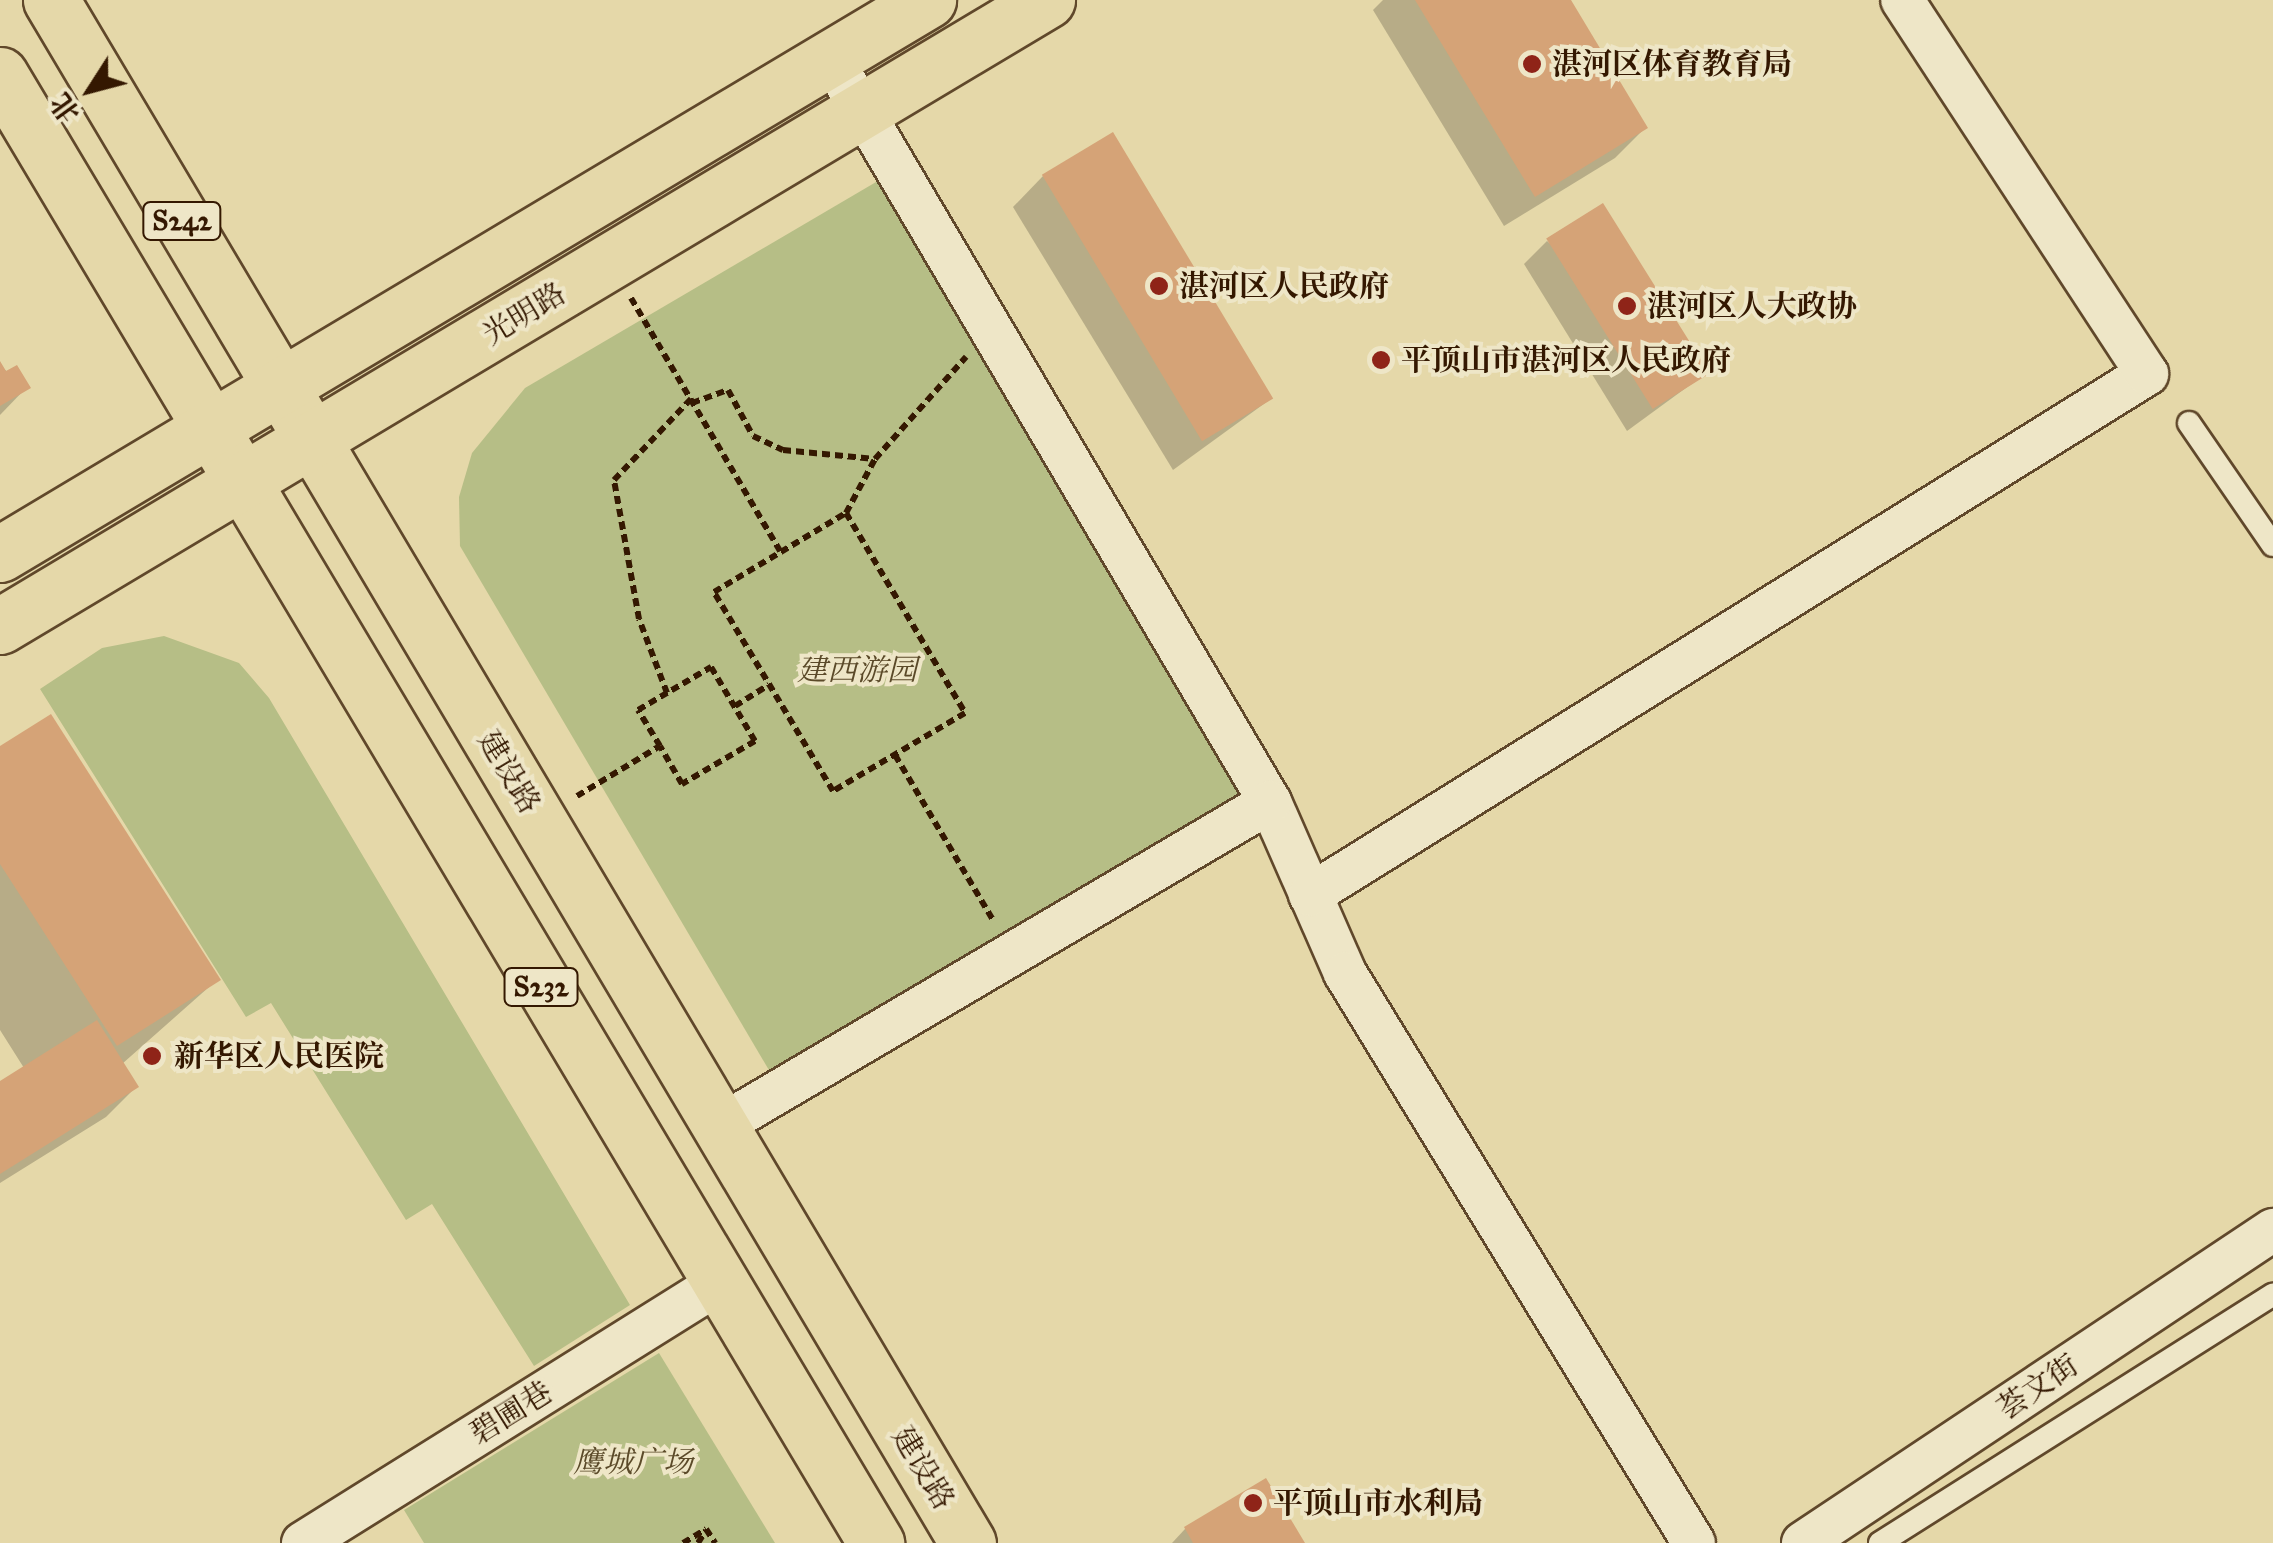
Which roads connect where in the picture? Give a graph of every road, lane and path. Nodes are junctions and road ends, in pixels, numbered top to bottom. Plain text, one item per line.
1 (51, 0) edge
2 (928, 0) edge
3 (1046, 0) edge
4 (1902, 0) edge
5 (831, 58) junction
6 (0, 75) edge
7 (862, 108) junction
8 (610, 262) junction
9 (993, 335) junction
10 (280, 387) junction
11 (692, 401) junction
12 (2189, 424) dead end
13 (208, 431) junction
14 (313, 442) junction
15 (875, 459) junction
16 (240, 484) junction
17 (846, 513) junction
18 (2273, 545) edge
19 (780, 551) junction
20 (0, 554) edge
21 (0, 626) edge
22 (770, 685) junction
23 (667, 693) junction
24 (734, 706) junction
25 (660, 746) junction
26 (895, 754) junction
27 (1270, 802) junction
28 (538, 820) junction
29 (1310, 894) junction
30 (1013, 954) junction
31 (720, 1126) junction
32 (2273, 1230) edge
33 (718, 1284) junction
34 (2272, 1297) edge
35 (706, 1528) junction
36 (303, 1543) edge
37 (683, 1543) edge
38 (698, 1543) edge
39 (715, 1543) edge
40 (876, 1543) edge
41 (968, 1543) edge
42 (1694, 1543) edge
43 (1803, 1543) edge
44 (1880, 1543) edge

1 - 10 main road, 建设路 / S242
2 - 5 main road, 光明路
3 - 7 main road, 光明路
4 - 29 street
5 - 7 street
5 - 10 main road, 光明路
6 - 13 main road, S242
7 - 8 main road, 光明路
7 - 9 street
8 - 11 path
8 - 14 main road, 光明路
9 - 15 path
9 - 27 street
10 - 13 main road, 光明路
10 - 14 main road, 建设路 / S242
11 - 15 path
11 - 19 path
11 - 23 path
12 - 18 lane
13 - 16 main road, S232
13 - 20 main road, 光明路
14 - 16 main road, 光明路
14 - 28 main road, 建设路 / S232
15 - 17 path
16 - 21 main road, 光明路
16 - 33 main road, S232
17 - 19 path
17 - 26 path
19 - 22 path
22 - 24 path
22 - 26 path
23 - 24 path
23 - 25 path
24 - 25 path
25 - 28 path
26 - 30 path
27 - 29 street
27 - 30 street
28 - 31 main road, 建设路 / S232
29 - 42 street
30 - 31 street
31 - 41 main road, 建设路 / S232
32 - 43 street, 荟文街
33 - 36 street, 碧圃巷
33 - 40 main road, S232
34 - 44 lane
35 - 37 path
35 - 38 path
35 - 39 path

